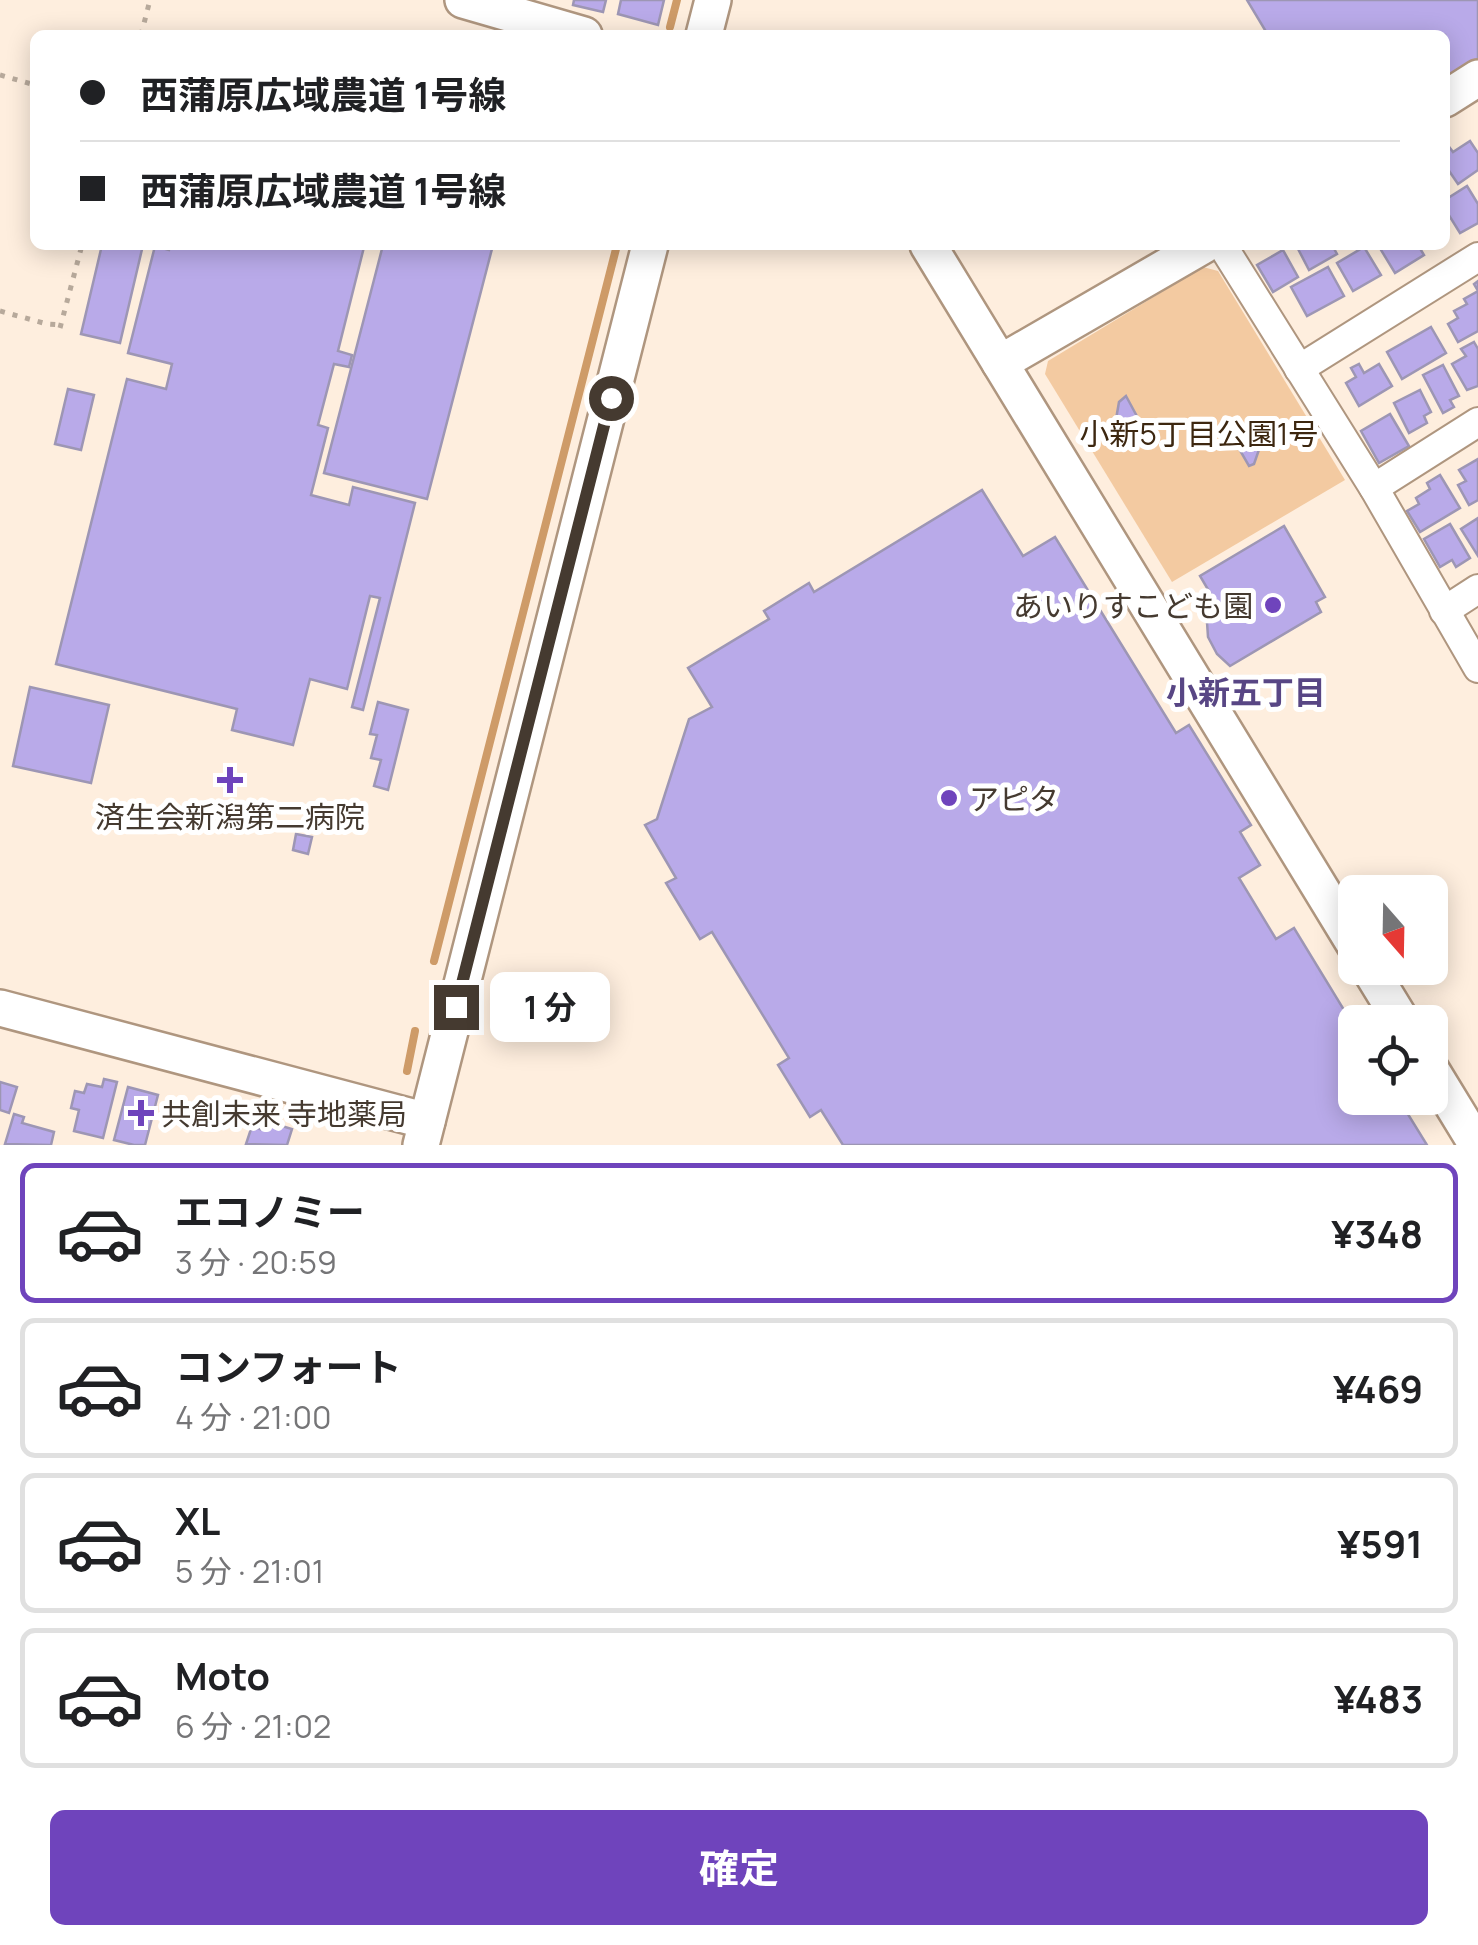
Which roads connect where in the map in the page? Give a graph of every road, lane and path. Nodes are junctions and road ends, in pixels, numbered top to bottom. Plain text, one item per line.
1 (150, 0) edge
2 (463, 0) edge
3 (713, 0) edge
4 (537, 10) edge
5 (141, 30) edge
6 (575, 30) edge
7 (705, 30) edge
8 (0, 76) edge
9 (1478, 78) edge
10 (30, 84) edge
11 (1450, 95) edge
12 (81, 250) edge
13 (649, 250) edge
14 (931, 250) edge
15 (1195, 250) edge
16 (1225, 250) edge
17 (1478, 257) edge
18 (0, 311) edge
19 (1000, 363) junction
20 (1299, 369) junction
21 (1478, 422) edge
22 (1374, 488) junction
23 (1478, 590) edge
24 (1444, 610) junction
25 (1478, 668) edge
26 (1338, 917) edge
27 (0, 1008) edge
28 (1448, 1097) edge
29 (424, 1133) edge
30 (1477, 1145) edge

1 - 5 path
2 - 4 street
3 - 7 street
4 - 6 street
8 - 10 path
9 - 11 street
12 - 18 path
13 - 29 street
14 - 19 street
15 - 19 street
16 - 20 street
17 - 20 street
19 - 26 street
20 - 22 street
21 - 22 street
22 - 24 street
23 - 24 street
24 - 25 street
27 - 29 street
28 - 30 street

